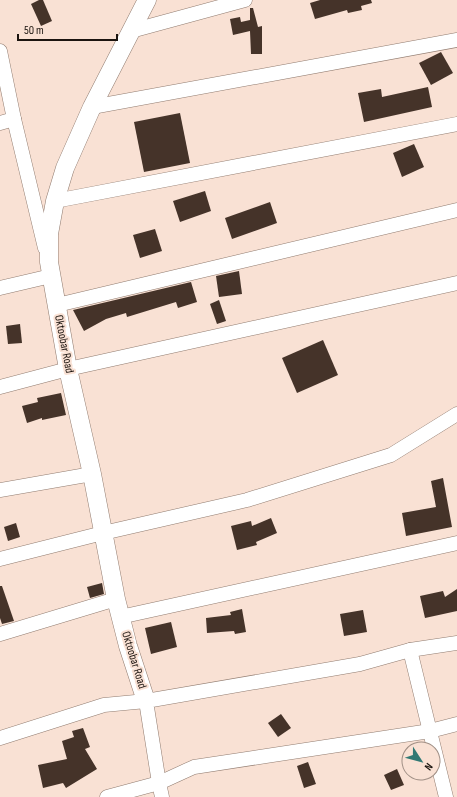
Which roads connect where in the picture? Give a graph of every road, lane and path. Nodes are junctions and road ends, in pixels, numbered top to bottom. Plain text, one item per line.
1 (147, 0) edge
2 (245, 0) edge
3 (131, 30) junction
4 (457, 40) edge
5 (0, 51) edge
6 (92, 107) junction
7 (14, 119) junction
8 (0, 123) edge
9 (457, 124) edge
10 (55, 201) junction
11 (457, 210) edge
12 (50, 269) junction
13 (457, 283) edge
14 (0, 288) edge
15 (57, 305) junction
16 (68, 369) junction
17 (0, 387) edge
18 (457, 414) edge
19 (92, 474) junction
20 (0, 490) edge
21 (103, 533) junction
22 (457, 543) edge
23 (0, 559) edge
24 (116, 599) junction
25 (120, 617) junction
26 (0, 634) edge
27 (457, 643) edge
28 (410, 650) junction
29 (146, 701) junction
30 (457, 724) edge
31 (430, 731) junction
32 (0, 738) edge
33 (159, 783) junction
34 (107, 797) edge
35 (162, 797) edge
36 (446, 797) edge

1 - 3 street, Oktoobar Road
2 - 3 street
3 - 6 street, Oktoobar Road
4 - 6 street
5 - 7 street
6 - 10 street, Oktoobar Road
7 - 8 street
7 - 12 street
9 - 10 street
10 - 12 street, Oktoobar Road
11 - 15 street
12 - 14 street
12 - 15 street, Oktoobar Road
13 - 16 street
15 - 16 street, Oktoobar Road
16 - 17 street
16 - 19 street, Oktoobar Road
18 - 21 street
19 - 20 street
19 - 21 street, Oktoobar Road
21 - 23 street
21 - 24 street, Oktoobar Road
22 - 25 street
24 - 25 street, Oktoobar Road
24 - 26 street
25 - 29 street, Oktoobar Road
27 - 28 street
28 - 29 street
28 - 31 street
29 - 32 street
29 - 33 street
30 - 31 street
31 - 33 street
31 - 36 street
33 - 34 street
33 - 35 street

